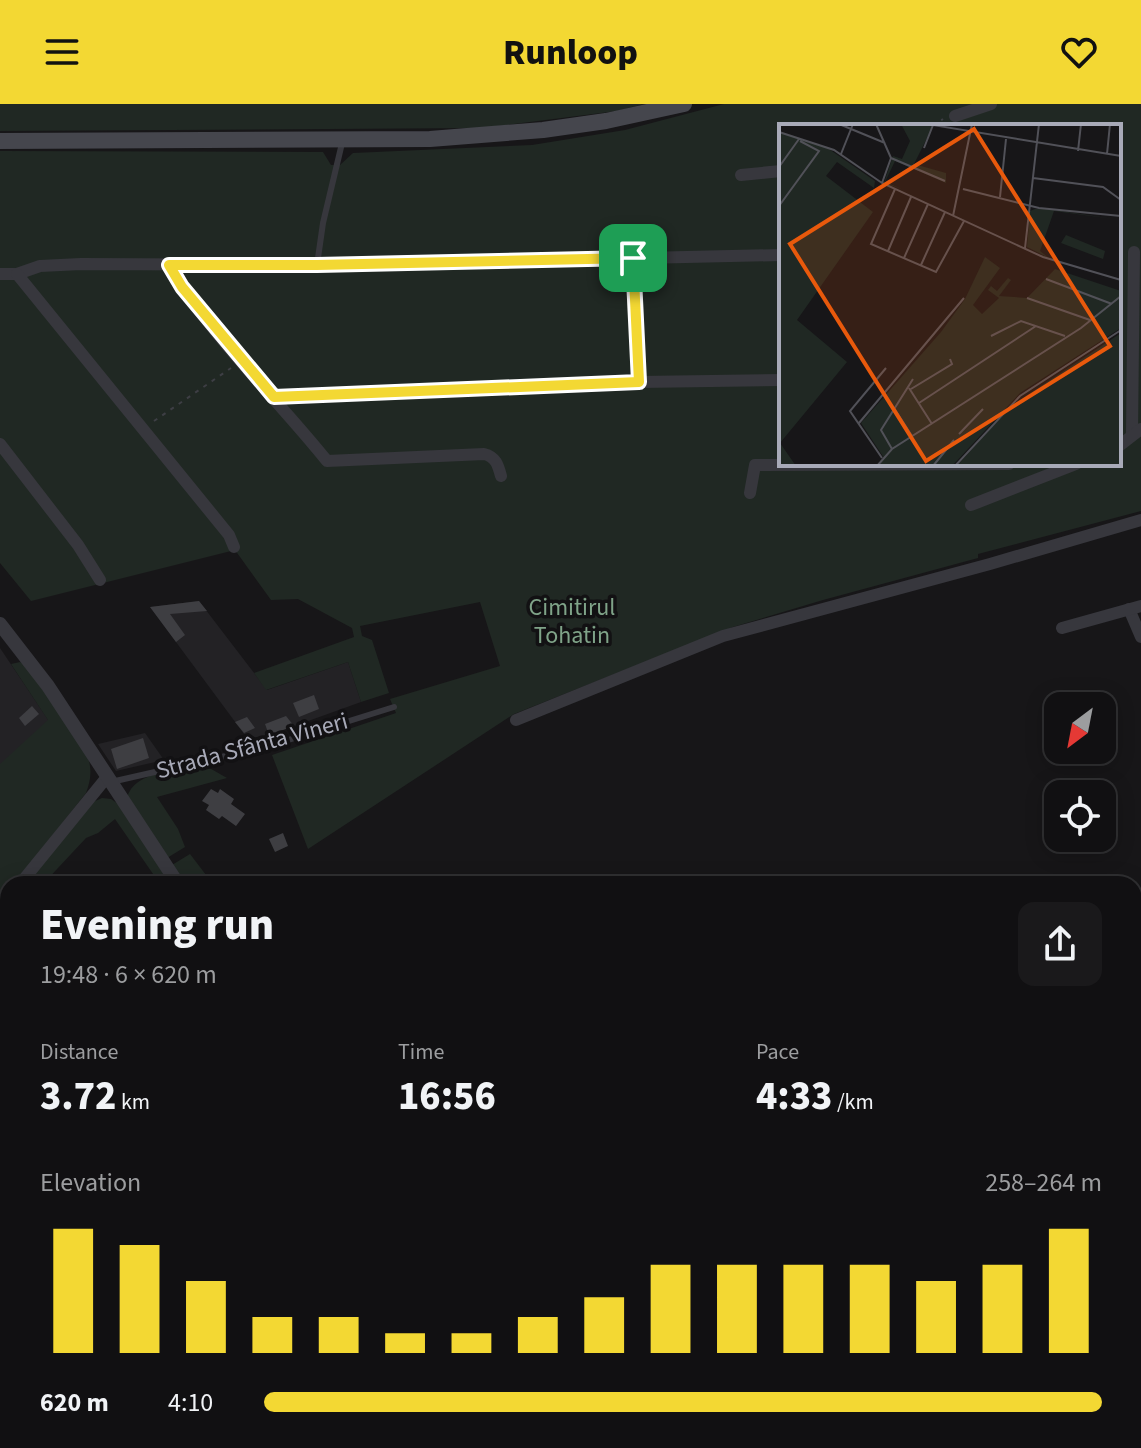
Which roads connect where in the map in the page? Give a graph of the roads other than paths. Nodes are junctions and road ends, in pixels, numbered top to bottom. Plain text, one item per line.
1 (684, 104) edge
2 (991, 104) edge
3 (955, 116) dead end
4 (343, 138) junction
5 (0, 141) edge
6 (779, 171) edge
7 (741, 175) dead end
8 (1138, 252) edge
9 (779, 255) edge
10 (633, 258) junction
11 (169, 265) junction
12 (317, 265) junction
13 (0, 274) edge
14 (17, 274) junction
15 (779, 380) edge
16 (639, 382) junction
17 (274, 397) junction
18 (1137, 431) edge
19 (0, 444) edge
20 (1121, 444) edge
21 (779, 465) edge
22 (1009, 466) edge
23 (1071, 466) edge
24 (501, 476) dead end
25 (1014, 490) junction
26 (750, 493) dead end
27 (971, 505) dead end
28 (1141, 520) edge
29 (234, 547) dead end
30 (100, 580) dead end
31 (1135, 607) edge
32 (0, 624) edge
33 (1062, 628) dead end
34 (1141, 637) edge
35 (394, 707) dead end
36 (516, 720) dead end
37 (108, 780) junction
38 (27, 876) edge
39 (173, 876) edge

1 - 4 main road
2 - 3 street
4 - 5 main road
4 - 12 lane
6 - 7 street
8 - 18 street
9 - 10 street
10 - 12 street
10 - 16 lane
11 - 12 street
11 - 14 street
11 - 17 street
13 - 14 street
14 - 29 street
15 - 16 street
16 - 17 street
17 - 24 street
18 - 20 street
19 - 30 street
21 - 26 street
22 - 25 street
23 - 25 street
25 - 27 street
28 - 36 street
31 - 33 street
31 - 34 street
32 - 37 street
35 - 37 lane, Strada Sfânta Vineri
37 - 38 street
37 - 39 street

